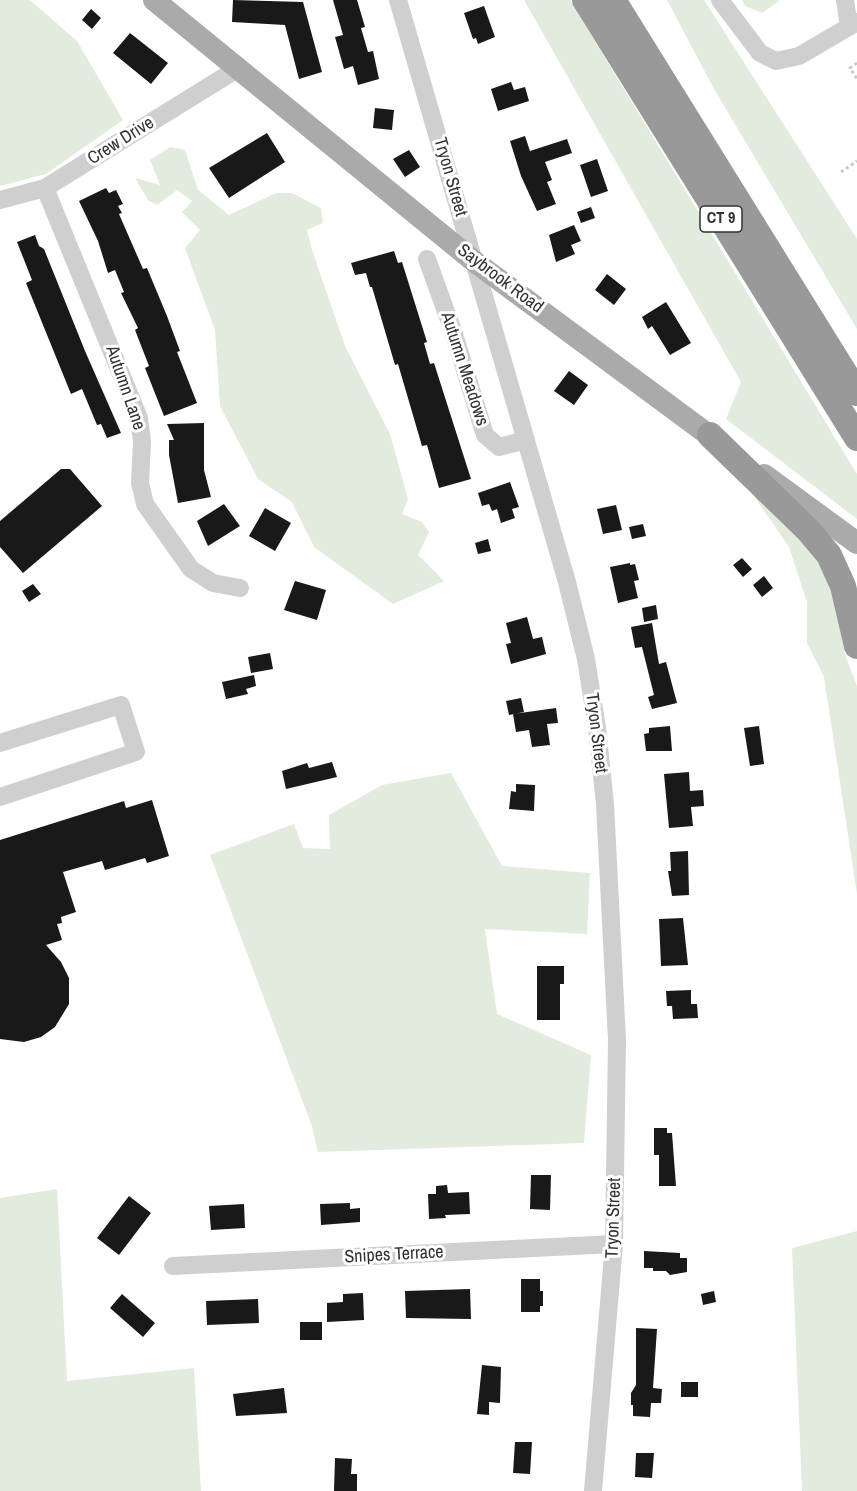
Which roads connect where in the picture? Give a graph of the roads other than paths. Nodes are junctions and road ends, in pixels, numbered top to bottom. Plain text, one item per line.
1 (154, 0) edge
2 (398, 0) edge
3 (585, 0) edge
4 (613, 0) edge
5 (632, 0) edge
6 (720, 0) edge
7 (844, 0) edge
8 (853, 25) edge
9 (237, 69) junction
10 (45, 188) junction
11 (0, 200) edge
12 (745, 213) junction
13 (427, 258) dead end
14 (475, 262) junction
15 (857, 393) edge
16 (710, 435) junction
17 (857, 438) edge
18 (526, 440) junction
19 (857, 543) edge
20 (240, 588) dead end
21 (857, 591) edge
22 (855, 637) edge
23 (0, 743) edge
24 (0, 797) edge
25 (614, 1244) junction
26 (173, 1266) dead end
27 (593, 1491) edge

1 - 9 main road, Saybrook Road
2 - 14 street, Tryon Street
3 - 17 highway, CT 9
4 - 12 highway, CT 9
5 - 12 highway
6 - 8 street
7 - 8 street
9 - 10 street, Crew Drive
9 - 14 main road, Saybrook Road
10 - 11 street, Crew Drive
10 - 20 street, Autumn Lane
12 - 15 highway, CT 9
13 - 18 street, Autumn Meadows
14 - 16 main road, Saybrook Road
14 - 18 street, Tryon Street
16 - 19 main road, Saybrook Road
16 - 22 highway
18 - 25 street, Tryon Street
21 - 22 highway
23 - 24 street
25 - 26 street, Snipes Terrace
25 - 27 street, Tryon Street

